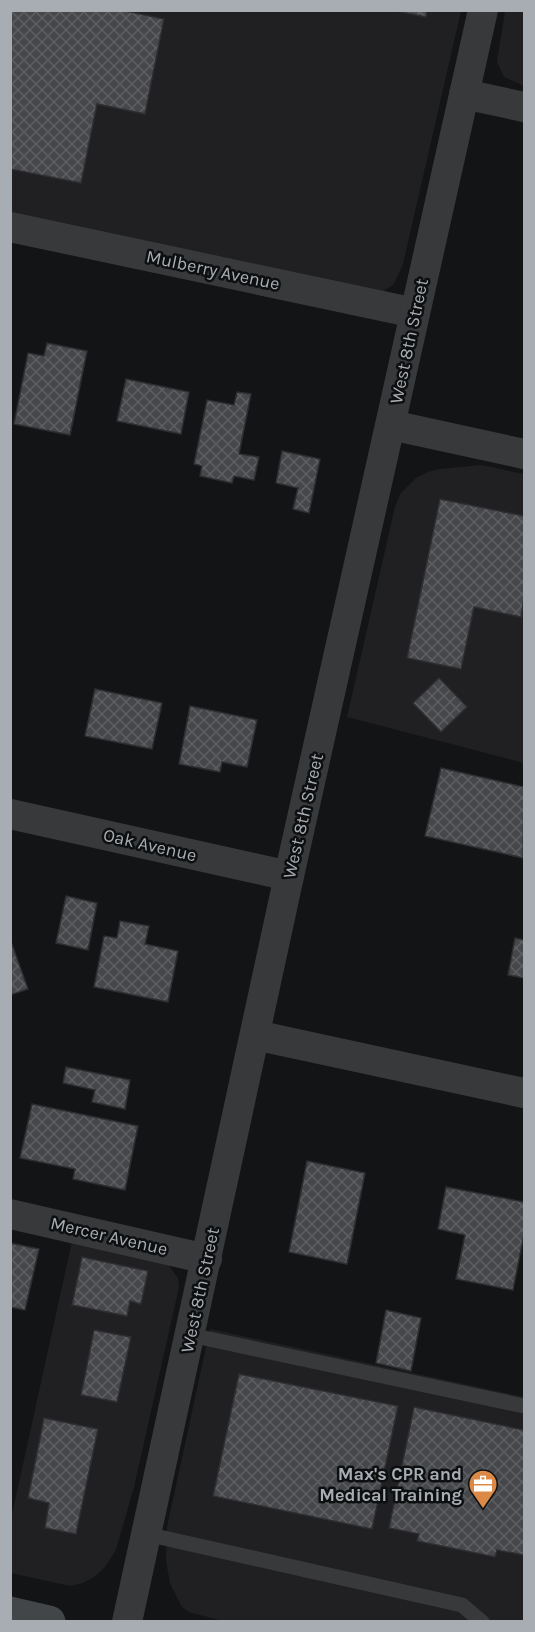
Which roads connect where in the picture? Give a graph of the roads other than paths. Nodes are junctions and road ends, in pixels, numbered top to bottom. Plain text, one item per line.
1 (483, 10) edge
2 (464, 94) junction
3 (525, 107) edge
4 (10, 227) edge
5 (415, 313) junction
6 (391, 425) junction
7 (525, 454) edge
8 (10, 814) edge
9 (289, 876) junction
10 (255, 1035) junction
11 (525, 1093) edge
12 (10, 1214) edge
13 (207, 1259) junction
14 (190, 1335) junction
15 (525, 1406) edge
16 (146, 1534) junction
17 (10, 1613) edge
18 (49, 1622) edge
19 (127, 1622) edge
20 (482, 1622) edge

1 - 2 street, West 8th Street
2 - 3 street
2 - 5 street, West 8th Street
4 - 5 street, Mulberry Avenue
5 - 6 street, West 8th Street
6 - 7 street
6 - 9 street, West 8th Street
8 - 9 street, Oak Avenue
9 - 10 street, West 8th Street
10 - 11 street
10 - 13 street, West 8th Street
12 - 13 street, Mercer Avenue
13 - 14 street, West 8th Street
14 - 15 lane
14 - 16 street, West 8th Street
16 - 19 street, West 8th Street
16 - 20 lane
17 - 18 street

